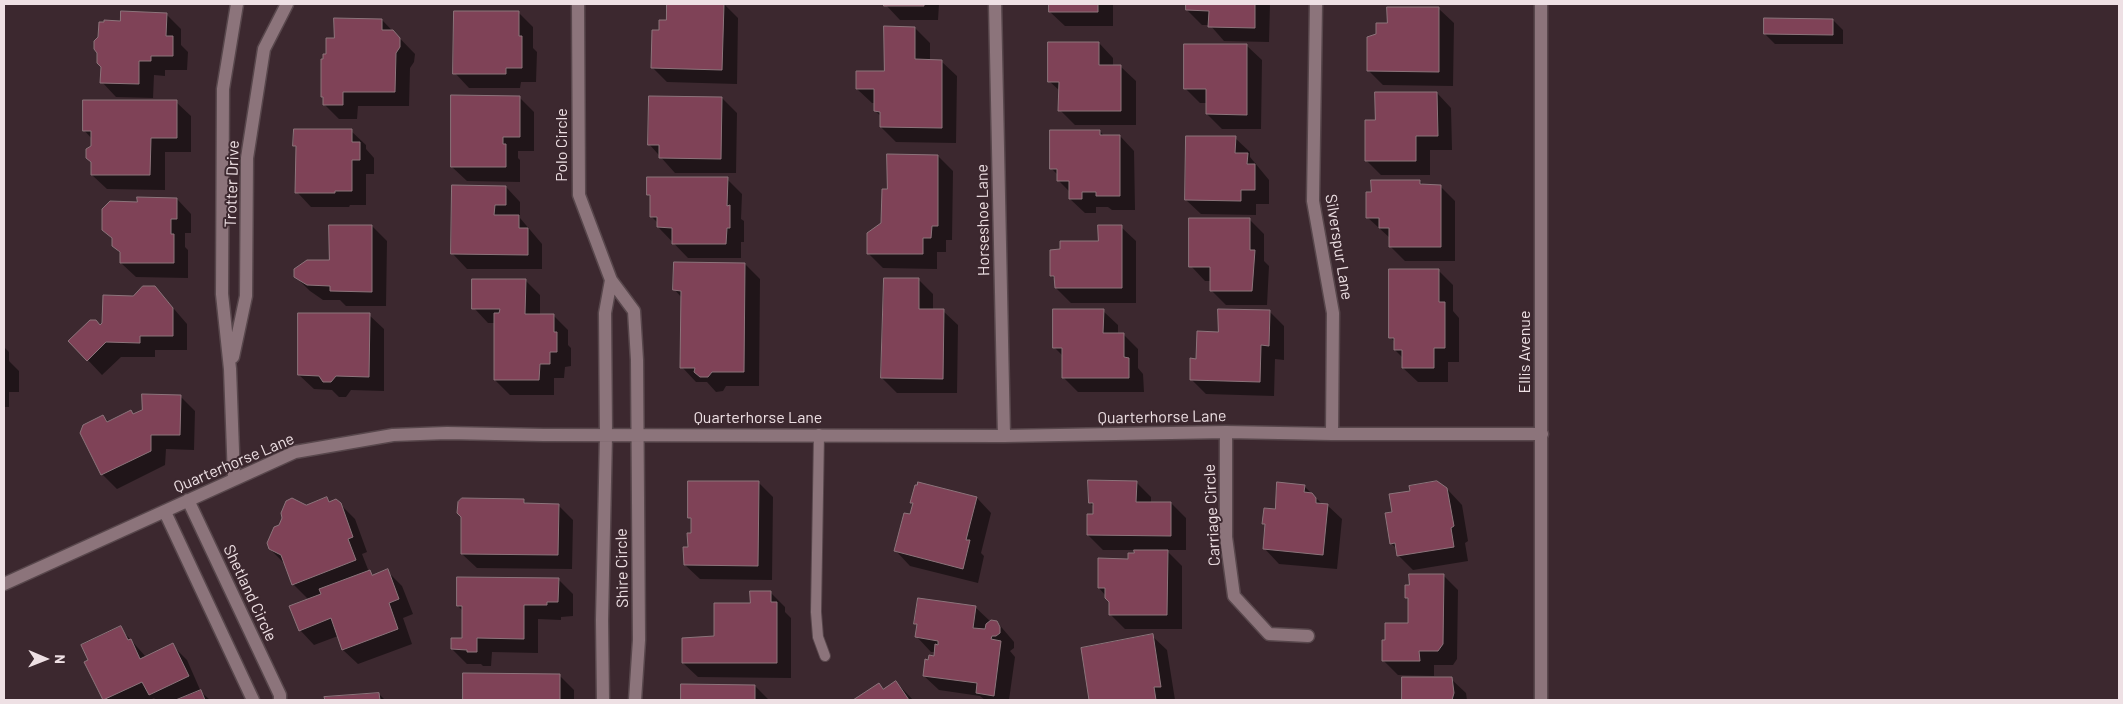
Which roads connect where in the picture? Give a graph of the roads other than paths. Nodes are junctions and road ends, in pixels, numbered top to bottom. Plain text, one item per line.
1 (237, 4) edge
2 (287, 4) edge
3 (578, 4) edge
4 (995, 4) edge
5 (1316, 4) edge
6 (1542, 4) edge
7 (611, 280) junction
8 (230, 370) junction
9 (1226, 432) junction
10 (606, 434) junction
11 (637, 434) junction
12 (819, 434) junction
13 (1332, 434) junction
14 (1542, 434) junction
15 (1004, 436) junction
16 (234, 478) junction
17 (188, 500) junction
18 (165, 512) junction
19 (4, 584) edge
20 (1308, 636) dead end
21 (825, 656) dead end
22 (253, 700) edge
23 (280, 700) edge
24 (603, 700) edge
25 (635, 700) edge
26 (1541, 700) edge

1 - 8 street, Trotter Drive
2 - 8 street, Trotter Drive
3 - 7 street, Polo Circle
4 - 15 street, Horseshoe Lane
5 - 13 street, Silverspur Lane
6 - 14 street, Ellis Avenue
7 - 10 street
7 - 11 street, Polo Circle
8 - 16 street, Trotter Drive
9 - 13 street, Quarterhorse Lane
9 - 15 street, Quarterhorse Lane
9 - 20 street, Carriage Circle
10 - 11 street, Quarterhorse Lane
10 - 16 street, Quarterhorse Lane
10 - 24 street, Shire Circle
11 - 12 street, Quarterhorse Lane
11 - 25 street, Shire Circle
12 - 15 street, Quarterhorse Lane
12 - 21 lane
13 - 14 street, Quarterhorse Lane
14 - 26 street, Ellis Avenue
16 - 17 street, Quarterhorse Lane
17 - 18 street, Quarterhorse Lane
17 - 23 street, Shetland Circle
18 - 19 street, Quarterhorse Lane
18 - 22 street

